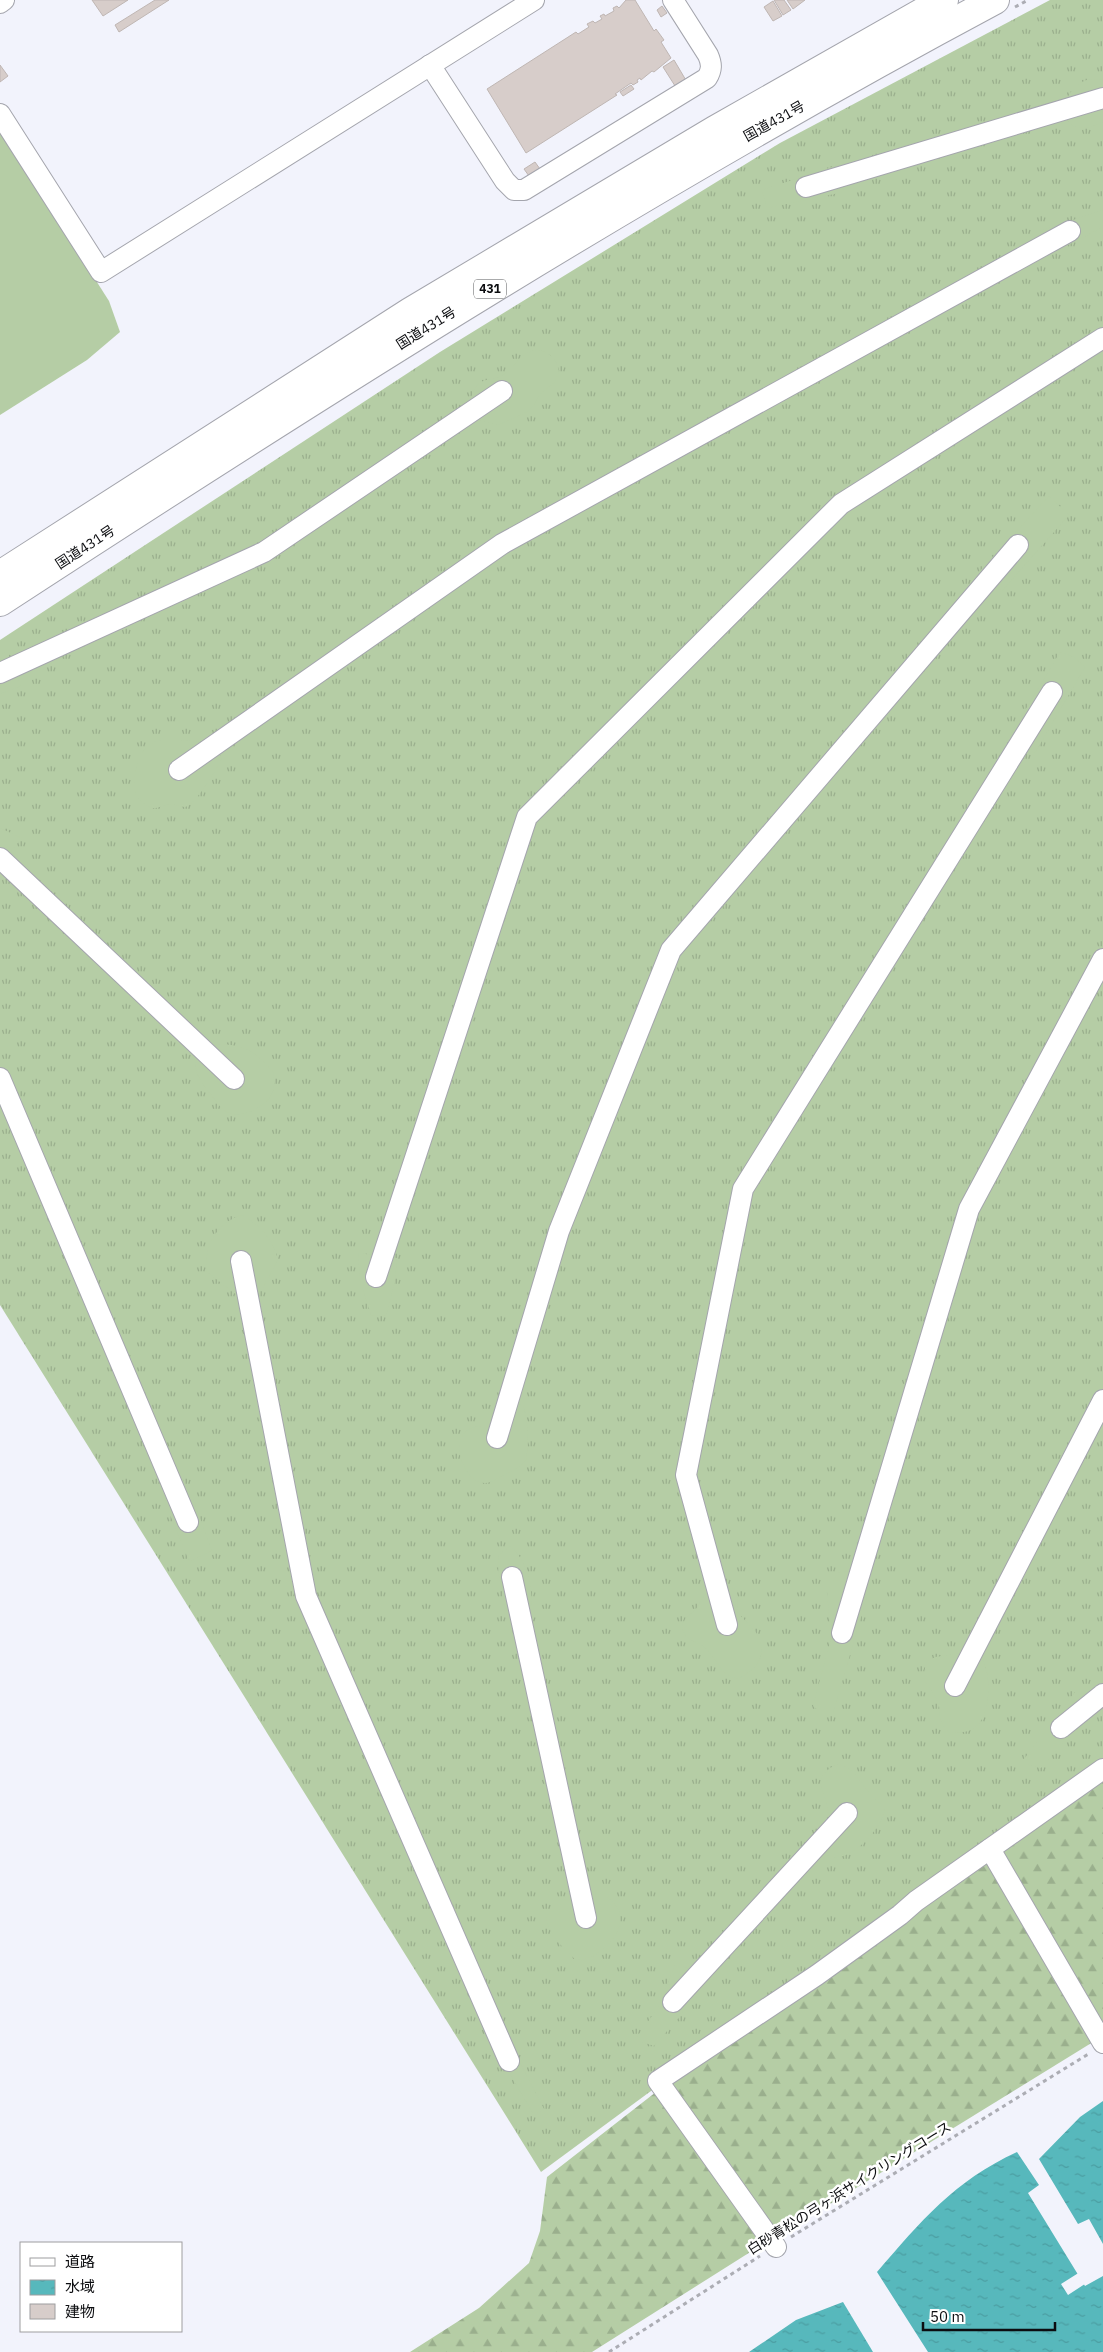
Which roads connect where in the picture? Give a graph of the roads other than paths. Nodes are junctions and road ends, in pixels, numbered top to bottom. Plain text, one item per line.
1 (4, 0) edge
2 (534, 0) edge
3 (673, 0) edge
4 (944, 0) edge
5 (995, 0) edge
6 (0, 3) edge
7 (430, 65) junction
8 (1103, 98) edge
9 (0, 114) edge
10 (806, 187) dead end
11 (1070, 231) dead end
12 (1103, 338) edge
13 (502, 391) dead end
14 (1018, 545) dead end
15 (0, 576) edge
16 (0, 602) edge
17 (0, 673) edge
18 (1052, 692) dead end
19 (179, 770) dead end
20 (0, 858) edge
21 (1103, 960) edge
22 (0, 1078) edge
23 (234, 1079) dead end
24 (241, 1261) dead end
25 (376, 1277) dead end
26 (1103, 1400) edge
27 (497, 1438) dead end
28 (188, 1522) dead end
29 (512, 1577) dead end
30 (727, 1625) dead end
31 (842, 1633) dead end
32 (955, 1686) dead end
33 (1103, 1694) edge
34 (1061, 1728) dead end
35 (1103, 1769) edge
36 (847, 1813) dead end
37 (990, 1849) junction
38 (586, 1918) dead end
39 (673, 2002) dead end
40 (1099, 2047) edge
41 (509, 2061) dead end
42 (776, 2247) road end

1 - 6 street
2 - 7 street
3 - 7 street
4 - 15 highway, 国道431号 / 431
5 - 16 highway, 国道431号 / 431
7 - 9 street
8 - 10 street
11 - 19 street
12 - 25 street
13 - 17 street
14 - 27 street
18 - 30 street
20 - 23 street
21 - 31 street
22 - 28 street
24 - 41 street
26 - 32 street
29 - 38 street
33 - 34 street
35 - 37 street
36 - 39 street
37 - 40 street
37 - 42 street

